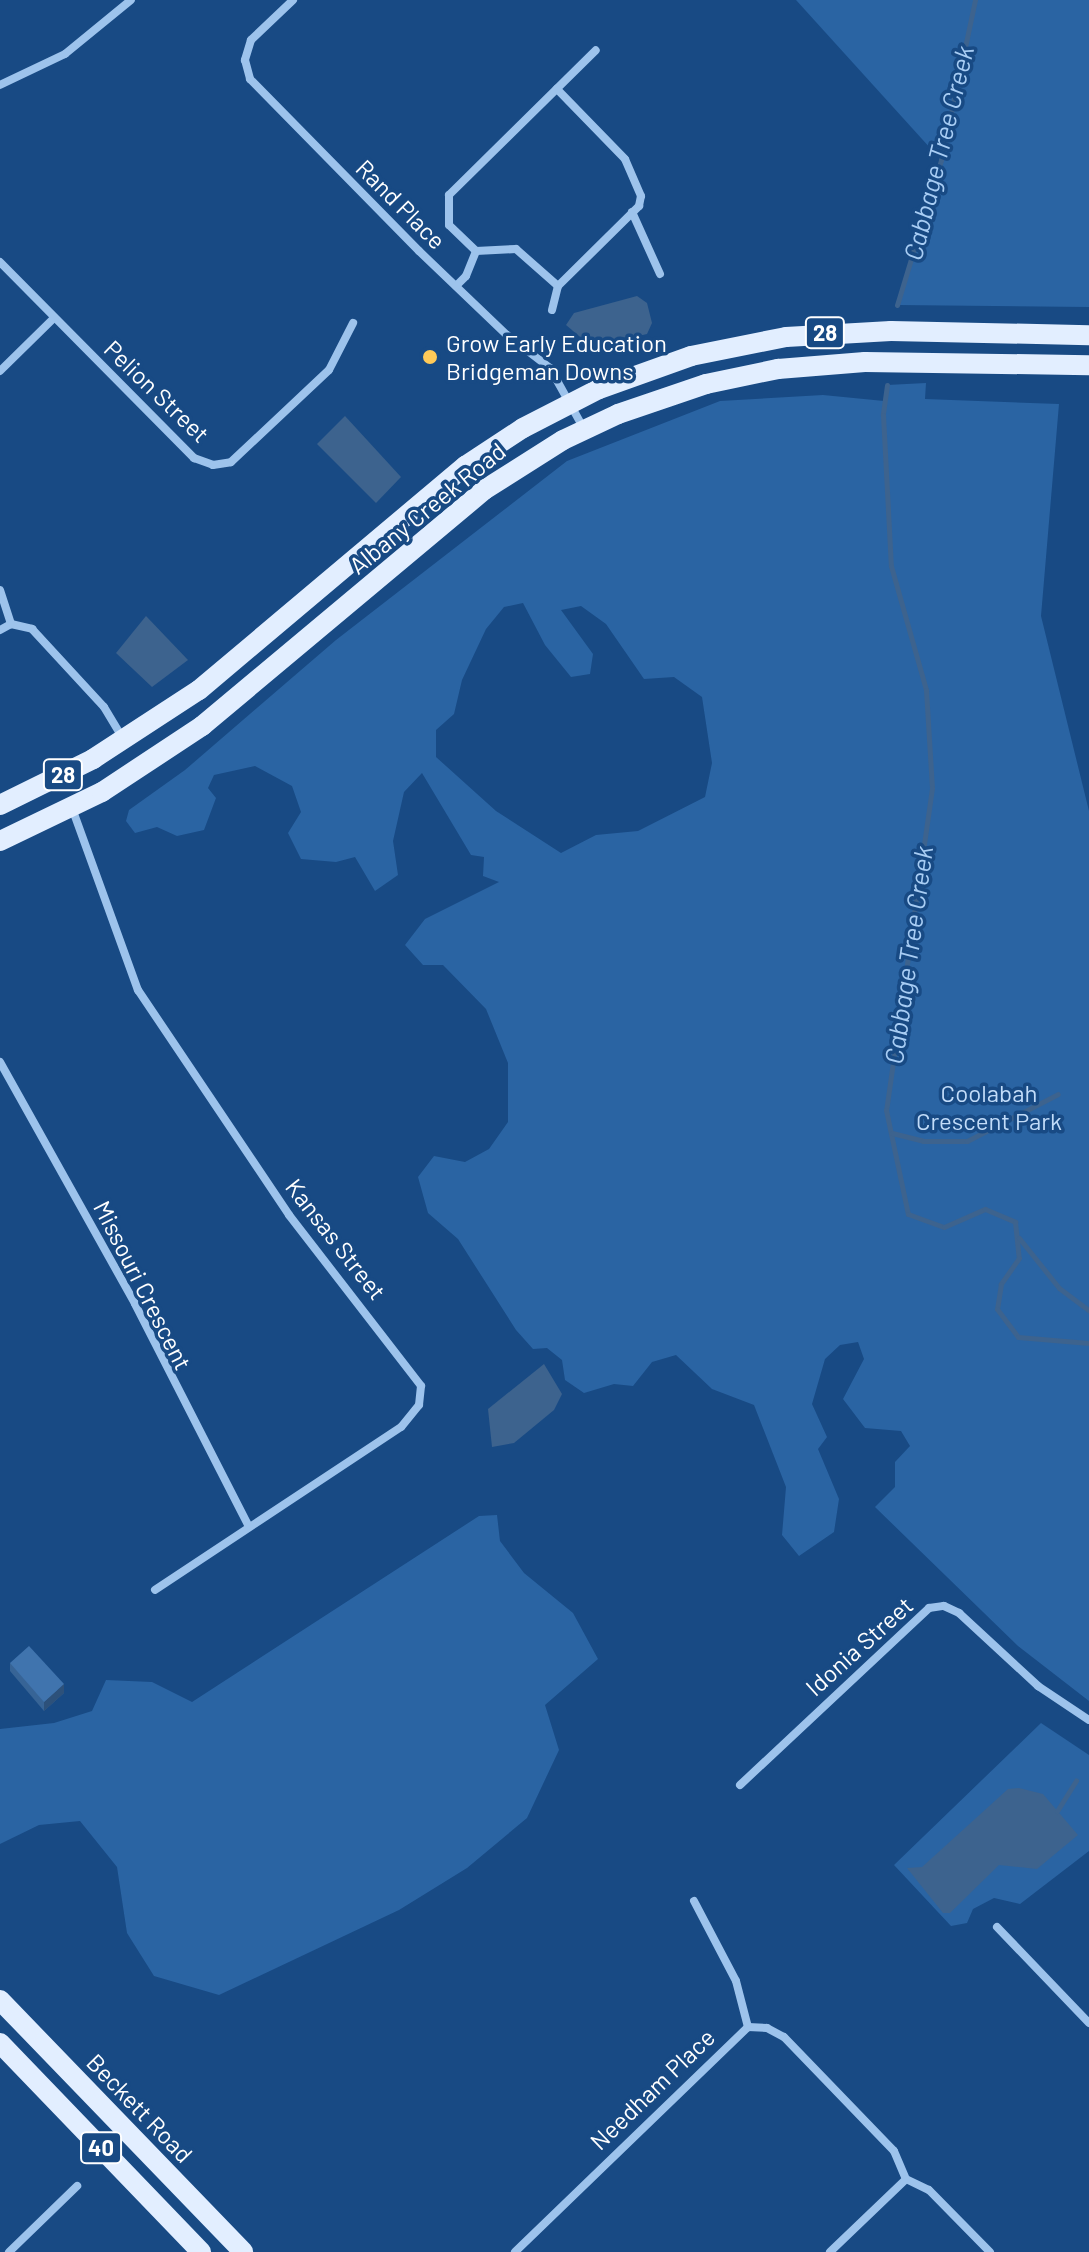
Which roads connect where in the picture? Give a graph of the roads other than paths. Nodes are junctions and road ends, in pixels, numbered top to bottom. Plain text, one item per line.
1 (131, 0) edge
2 (293, 0) edge
3 (596, 50) dead end
4 (0, 85) edge
5 (557, 89) junction
6 (632, 212) junction
7 (476, 251) junction
8 (0, 262) edge
9 (660, 274) dead end
10 (456, 286) junction
11 (558, 286) junction
12 (552, 310) dead end
13 (54, 318) junction
14 (353, 323) dead end
15 (1089, 335) edge
16 (1089, 365) edge
17 (0, 371) edge
18 (571, 402) junction
19 (585, 429) junction
20 (0, 590) edge
21 (11, 624) junction
22 (0, 630) edge
23 (124, 740) junction
24 (0, 805) edge
25 (72, 807) junction
26 (0, 841) edge
27 (0, 1062) edge
28 (249, 1527) junction
29 (155, 1590) dead end
30 (1089, 1720) edge
31 (740, 1785) dead end
32 (694, 1901) dead end
33 (997, 1927) dead end
34 (0, 2000) edge
35 (1089, 2023) edge
36 (748, 2027) junction
37 (0, 2043) edge
38 (906, 2179) junction
39 (77, 2186) dead end
40 (9, 2252) edge
41 (201, 2252) edge
42 (243, 2252) edge
43 (515, 2252) edge
44 (830, 2252) edge
45 (990, 2252) edge

1 - 4 street
2 - 10 street, Rand Place
3 - 5 street
5 - 6 street
5 - 7 street
6 - 9 street
6 - 11 street
7 - 10 street
7 - 11 street
8 - 13 street, Pelion Street
10 - 18 street, Rand Place
11 - 12 street
13 - 14 street, Pelion Street
13 - 17 street
15 - 18 main road, Albany Creek Road / 28
16 - 19 main road, Albany Creek Road / 28
18 - 19 street, Rand Place
18 - 23 main road, Albany Creek Road / 28
19 - 25 main road, Albany Creek Road / 28
20 - 21 street
21 - 22 street
21 - 23 street
23 - 24 main road, Albany Creek Road / 28
25 - 26 main road, Albany Creek Road / 28
25 - 28 street, Kansas Street
27 - 28 street, Missouri Crescent
28 - 29 street, Kansas Street
30 - 31 street, Idonia Street
32 - 36 street
33 - 35 street
34 - 42 main road, Beckett Road / 40
36 - 38 street, Needham Place
36 - 43 street, Needham Place
37 - 41 main road, 40
38 - 44 street
38 - 45 street, Needham Place
39 - 40 street

